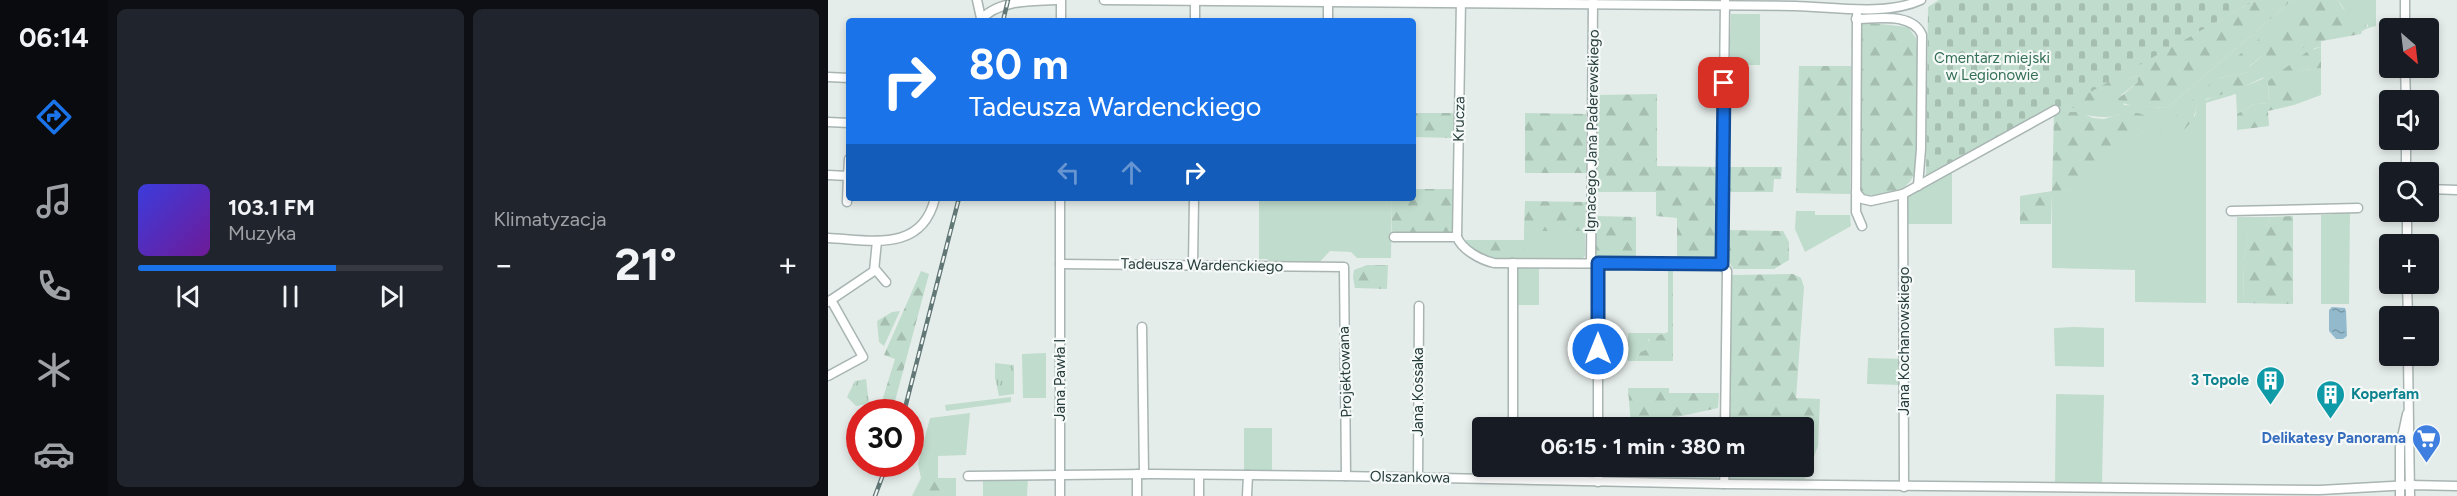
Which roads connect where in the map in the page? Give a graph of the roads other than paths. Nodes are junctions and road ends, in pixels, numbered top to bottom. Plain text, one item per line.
1 (977, 0) edge
2 (1059, 0) edge
3 (1104, 0) edge
4 (1921, 0) edge
5 (2405, 0) edge
6 (1195, 1) edge
7 (1328, 1) edge
8 (1461, 2) edge
9 (1593, 2) edge
10 (1725, 3) edge
11 (1857, 8) junction
12 (981, 18) edge
13 (983, 18) edge
14 (1061, 18) edge
15 (1195, 18) edge
16 (1328, 18) edge
17 (2405, 18) edge
18 (1856, 19) junction
19 (828, 77) edge
20 (846, 78) edge
21 (2055, 110) dead end
22 (828, 122) edge
23 (846, 123) edge
24 (828, 175) edge
25 (846, 176) edge
26 (1918, 186) junction
27 (2439, 189) edge
28 (2457, 190) edge
29 (1856, 192) junction
30 (1904, 194) junction
31 (934, 201) edge
32 (1060, 201) edge
33 (1194, 201) edge
34 (2358, 208) dead end
35 (2231, 211) dead end
36 (1862, 226) dead end
37 (1394, 237) dead end
38 (1457, 237) junction
39 (828, 238) edge
40 (877, 241) junction
41 (1513, 263) junction
42 (1594, 263) junction
43 (1060, 264) junction
44 (1722, 264) junction
45 (1193, 265) junction
46 (1344, 267) joint
47 (875, 269) junction
48 (886, 282) dead end
49 (829, 301) edge
50 (1419, 306) dead end
51 (1142, 327) dead end
52 (2408, 366) edge
53 (828, 376) edge
54 (2408, 411) junction
55 (1513, 417) edge
56 (1598, 417) edge
57 (1725, 417) edge
58 (1060, 474) junction
59 (1141, 474) junction
60 (1199, 475) junction
61 (1248, 475) junction
62 (968, 476) dead end
63 (1346, 476) junction
64 (1598, 477) edge
65 (1724, 477) edge
66 (1418, 478) junction
67 (1513, 479) joint
68 (1598, 482) junction
69 (1724, 484) junction
70 (2410, 485) junction
71 (2400, 486) junction
72 (2457, 486) edge
73 (1904, 487) junction
74 (1060, 496) edge
75 (1137, 496) edge
76 (1199, 496) edge
77 (1247, 496) edge
78 (2400, 496) edge
79 (2410, 496) edge

1 - 12 street
2 - 13 street
2 - 14 street
3 - 6 street
4 - 11 street
5 - 17 street
6 - 7 street
6 - 15 street
7 - 8 street
7 - 16 street
8 - 9 street
8 - 38 street, Krucza
9 - 10 street
9 - 42 street, Ignacego Jana Paderewskiego
10 - 11 street
10 - 44 street
11 - 18 street
18 - 26 street
18 - 29 street
19 - 20 street
21 - 26 street
22 - 23 street
24 - 25 street
26 - 30 street
27 - 28 street
29 - 30 street
29 - 36 street
30 - 73 street, Jana Kochanowskiego
31 - 40 street
32 - 43 street, Jana Pawła I
33 - 45 street
34 - 35 street
37 - 38 street
38 - 41 street
39 - 40 street
40 - 47 street
41 - 42 street
41 - 55 street
42 - 44 street
42 - 56 street, Ignacego Jana Paderewskiego
43 - 45 street, Tadeusza Wardenckiego
43 - 58 street, Jana Pawła I
44 - 57 street
45 - 46 street, Tadeusza Wardenckiego
46 - 63 street, Projektowana
47 - 48 street
47 - 49 street
49 - 53 street
50 - 66 street, Jana Kossaka
51 - 59 street
52 - 54 street
54 - 70 street
54 - 71 street
58 - 59 street, Olszankowa
58 - 62 street, Olszankowa
58 - 74 street, Jana Pawła I
59 - 60 street, Olszankowa
59 - 75 street
60 - 61 street, Olszankowa
60 - 76 street
61 - 63 street, Olszankowa
61 - 77 street
63 - 66 street, Olszankowa
64 - 68 street
65 - 69 street
66 - 67 street, Olszankowa
67 - 68 street, Olszankowa
68 - 69 street, Olszankowa
69 - 73 street, Olszankowa
70 - 71 street, Olszankowa
70 - 72 street
70 - 79 street
71 - 73 street, Olszankowa
71 - 78 street

